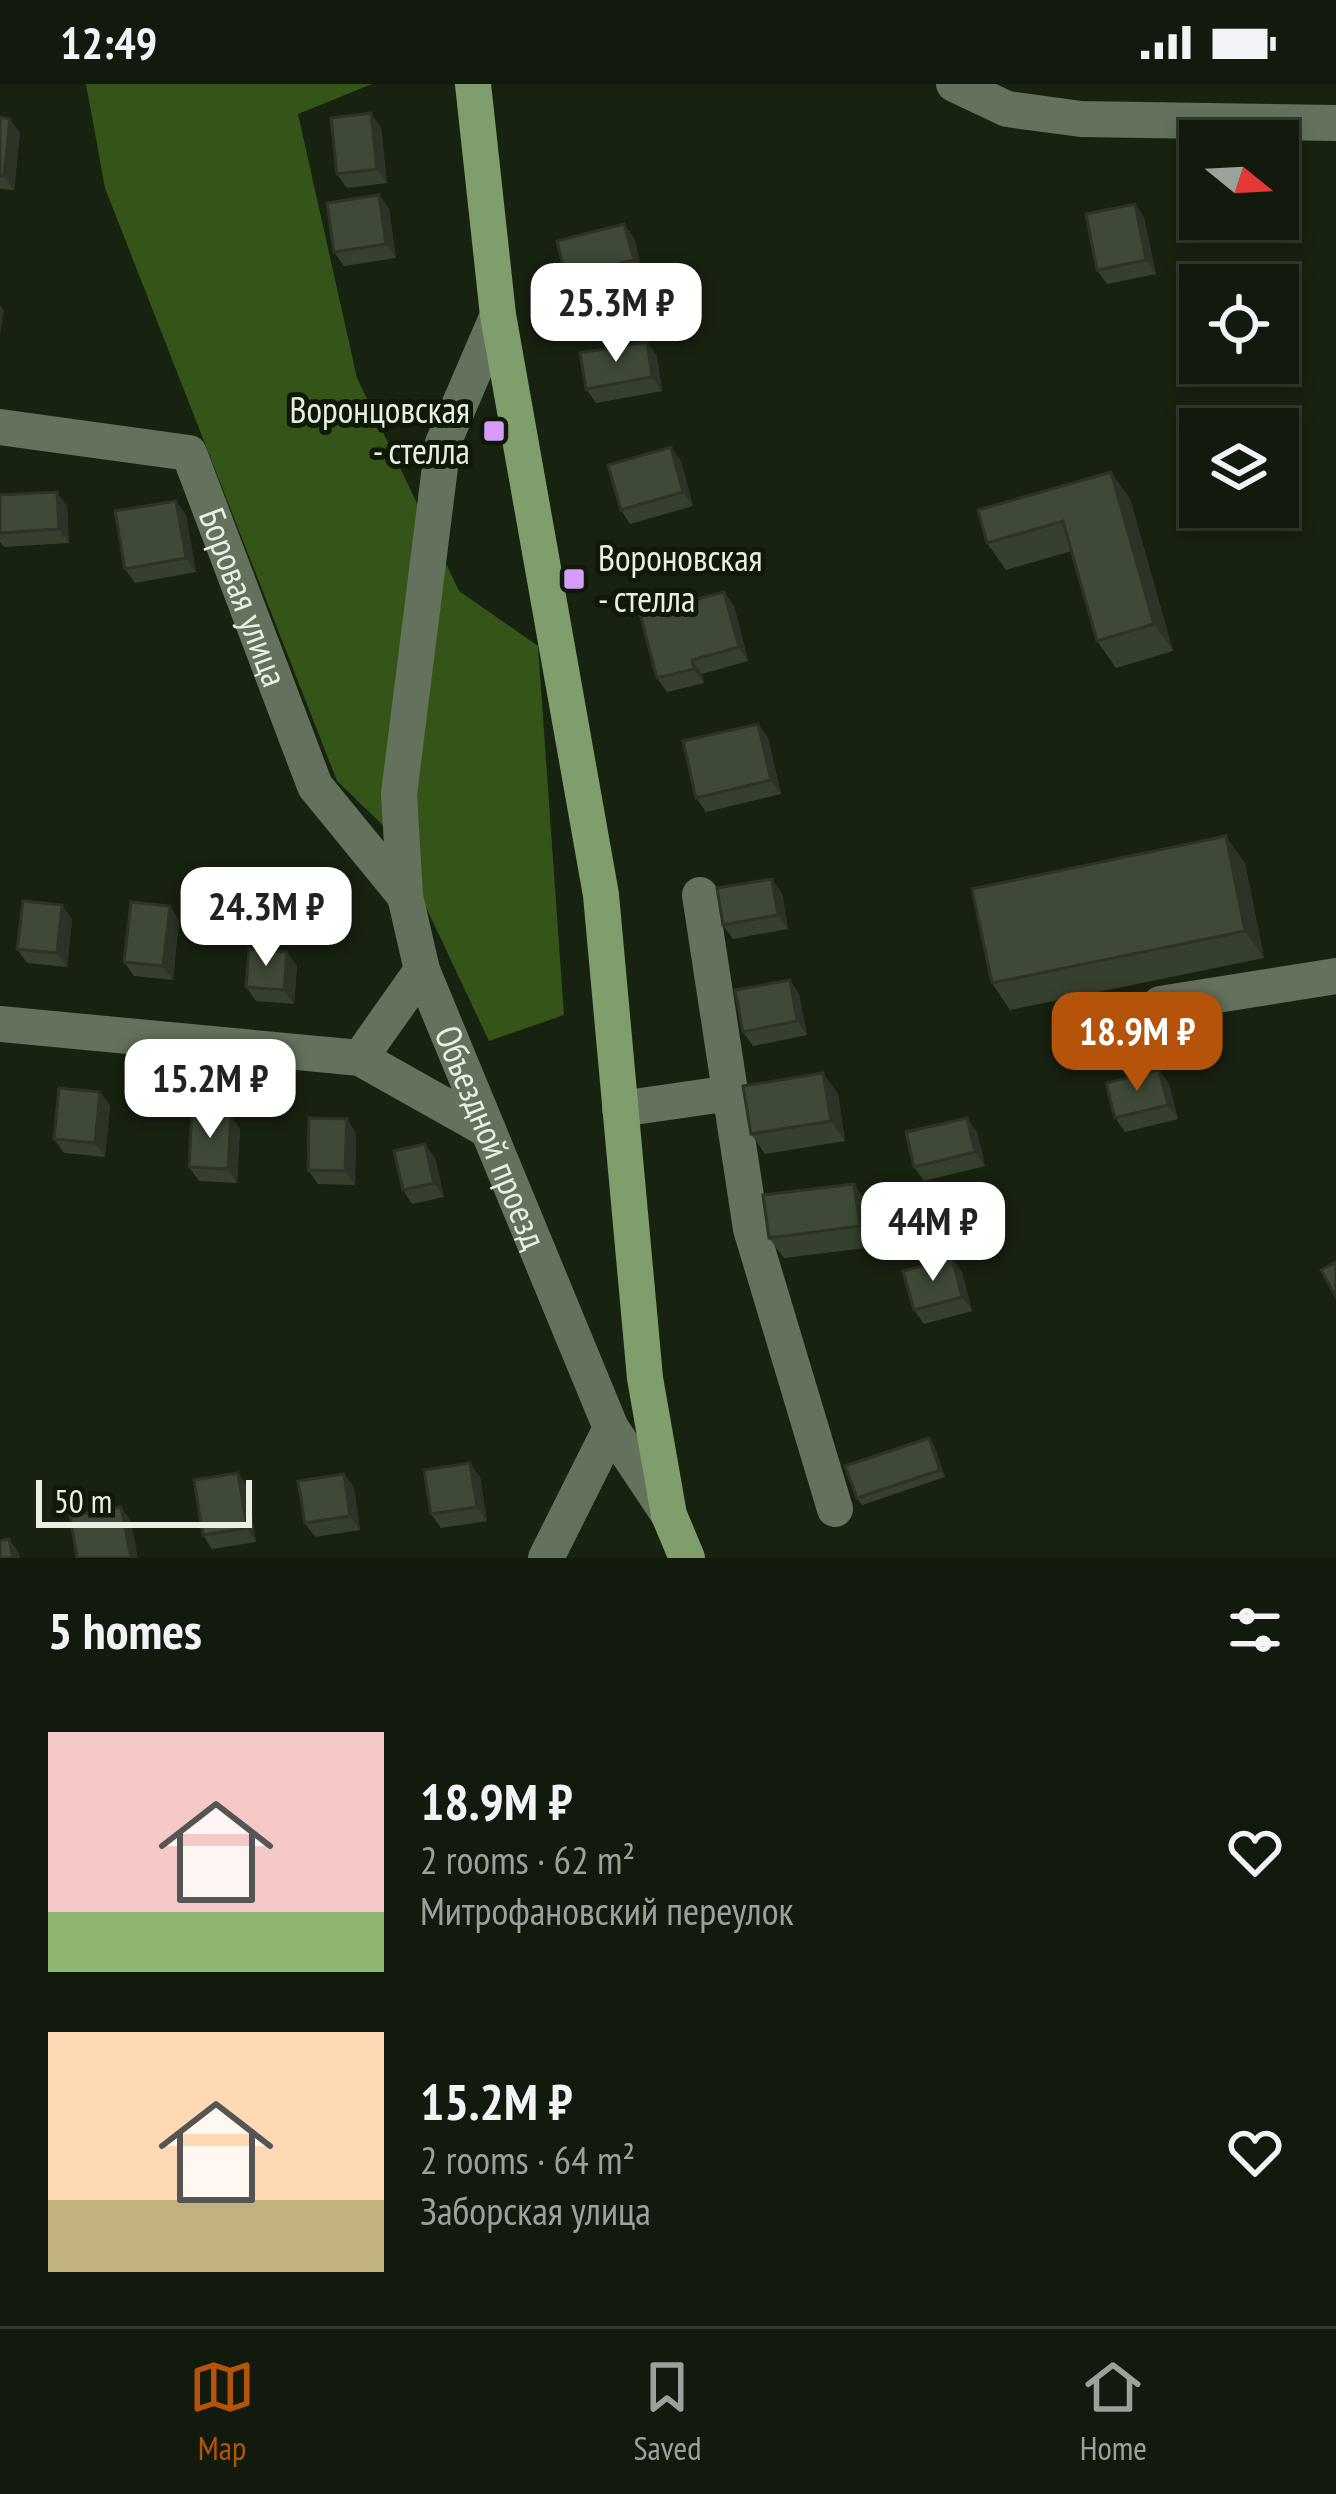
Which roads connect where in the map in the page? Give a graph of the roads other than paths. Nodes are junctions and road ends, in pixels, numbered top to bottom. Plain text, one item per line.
1 (472, 84) edge
2 (954, 84) edge
3 (1336, 123) edge
4 (498, 315) junction
5 (0, 427) edge
6 (700, 895) dead end
7 (405, 896) junction
8 (422, 970) junction
9 (1336, 976) edge
10 (1160, 1004) dead end
11 (0, 1024) edge
12 (360, 1058) junction
13 (730, 1093) junction
14 (620, 1109) junction
15 (488, 1130) junction
16 (611, 1428) junction
17 (835, 1509) dead end
18 (669, 1515) junction
19 (546, 1558) edge
20 (688, 1558) edge

1 - 4 main road
2 - 3 street
4 - 7 street, Объездной проезд
4 - 14 main road
5 - 7 street, Боровая улица
6 - 13 street
7 - 8 street, Объездной проезд
8 - 12 street
8 - 15 street, Объездной проезд
9 - 10 street
11 - 12 street
12 - 15 street
13 - 14 street
13 - 17 street
14 - 18 main road
15 - 16 street, Объездной проезд
16 - 18 street, Объездной проезд
16 - 19 street
18 - 20 main road

